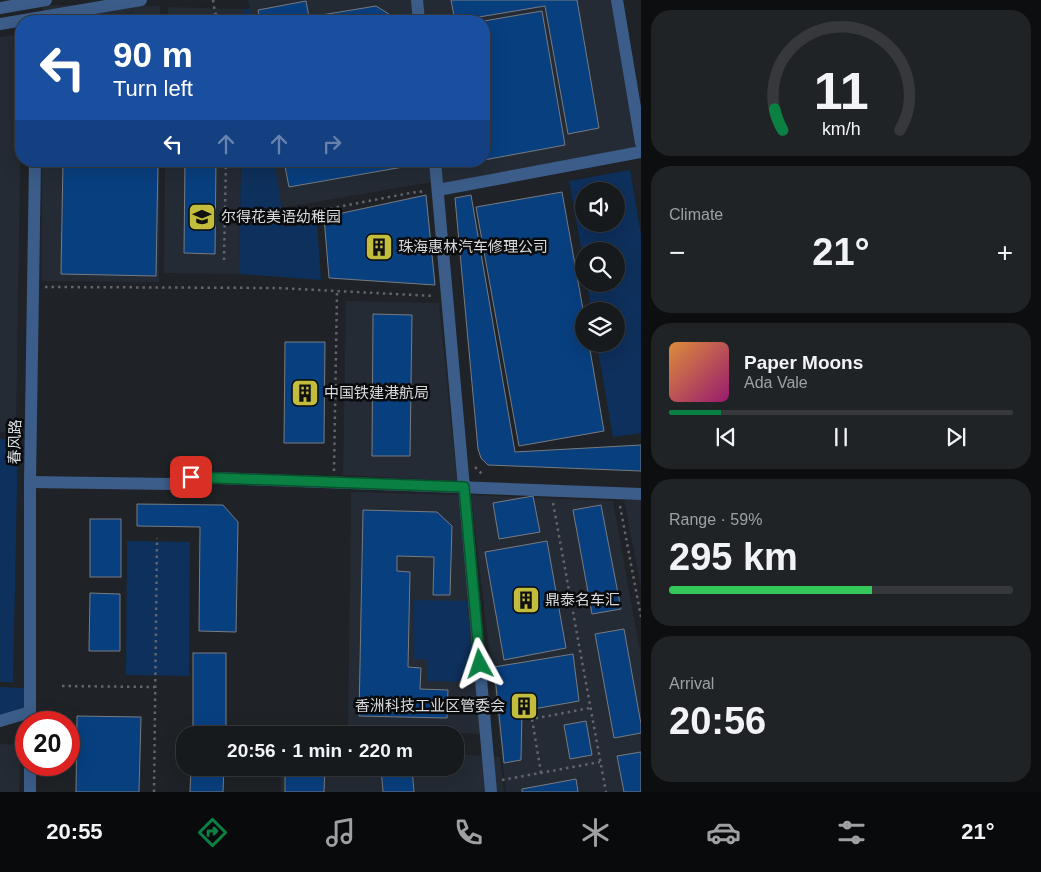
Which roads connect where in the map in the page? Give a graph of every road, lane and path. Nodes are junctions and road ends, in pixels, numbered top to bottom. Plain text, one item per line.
1 (141, 0) edge
2 (213, 0) edge
3 (417, 0) edge
4 (617, 0) edge
5 (40, 1) edge
6 (0, 8) edge
7 (38, 15) edge
8 (59, 15) edge
9 (217, 15) edge
10 (418, 15) edge
11 (15, 22) edge
12 (0, 24) edge
13 (641, 143) edge
14 (641, 152) edge
15 (35, 167) edge
16 (226, 167) edge
17 (436, 167) edge
18 (438, 190) junction
19 (292, 216) dead end
20 (224, 260) dead end
21 (33, 287) junction
22 (337, 291) junction
23 (447, 296) junction
24 (473, 462) dead end
25 (490, 475) dead end
26 (30, 482) junction
27 (334, 483) junction
28 (464, 487) junction
29 (551, 491) junction
30 (618, 494) junction
31 (641, 494) edge
32 (158, 538) dead end
33 (641, 618) edge
34 (62, 686) dead end
35 (155, 687) junction
36 (590, 708) junction
37 (30, 711) edge
38 (15, 719) edge
39 (0, 721) edge
40 (600, 762) junction
41 (541, 773) junction
42 (30, 776) edge
43 (491, 787) edge
44 (30, 792) edge
45 (154, 792) edge
46 (606, 792) edge

1 - 8 street
2 - 9 path
3 - 10 street
4 - 13 street
5 - 6 street
5 - 7 street
11 - 12 street
14 - 18 street
15 - 21 street, 春风路
16 - 20 path
17 - 18 street
18 - 19 path
18 - 23 street
21 - 22 path
21 - 26 street, 春风路
22 - 23 path
22 - 27 path
23 - 28 street
24 - 25 path
26 - 27 street
26 - 37 street, 春风路
27 - 28 street
28 - 29 street
28 - 43 street
29 - 30 street
29 - 36 path
30 - 31 street
30 - 33 path
32 - 35 path
34 - 35 path
35 - 45 path
36 - 40 path
36 - 41 path
38 - 39 street
40 - 41 path
40 - 46 path
41 - 43 path
42 - 44 street

